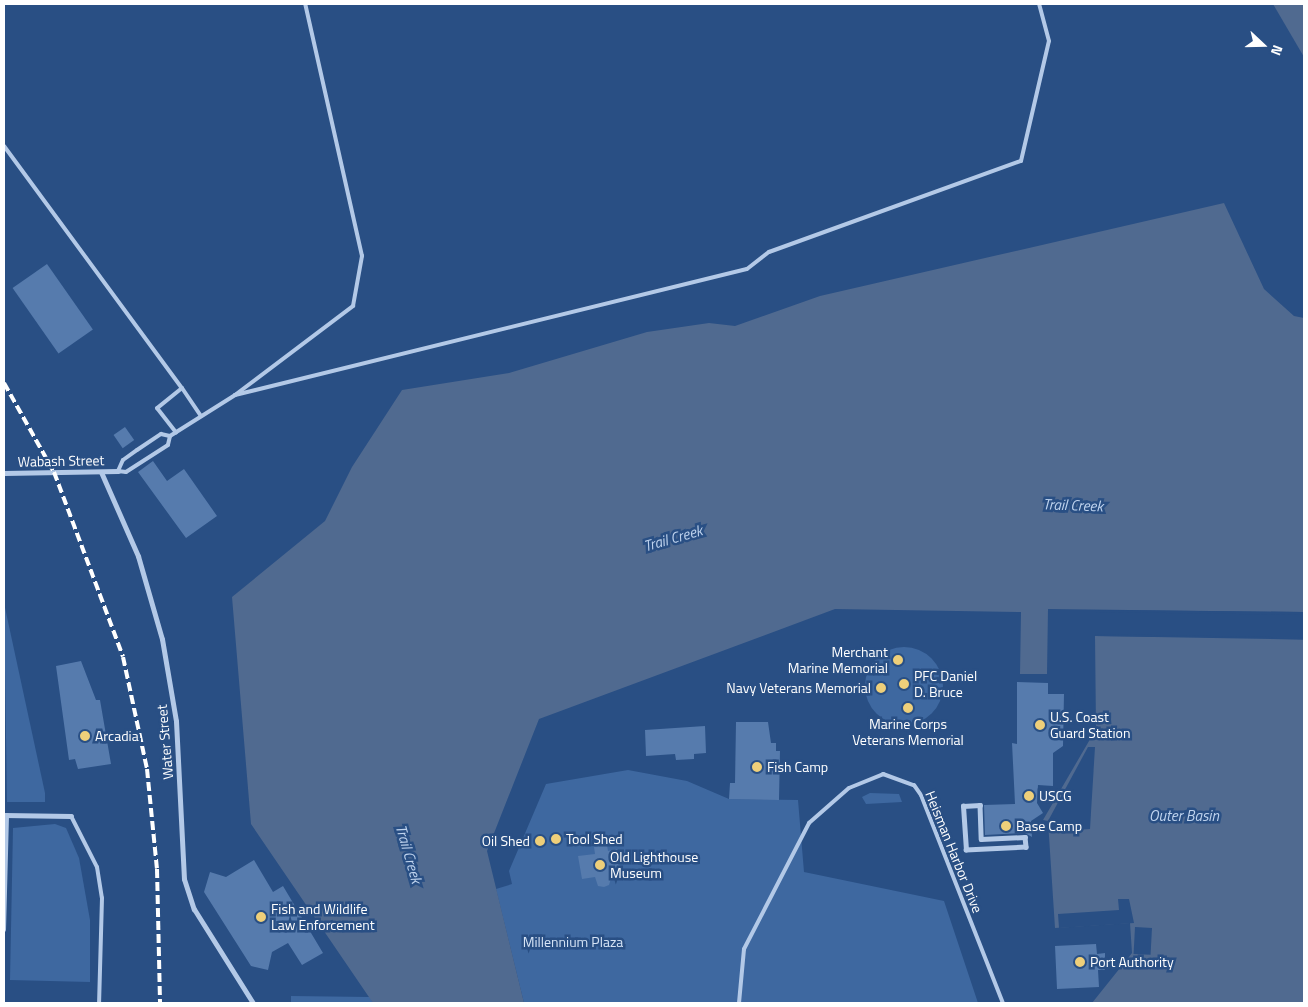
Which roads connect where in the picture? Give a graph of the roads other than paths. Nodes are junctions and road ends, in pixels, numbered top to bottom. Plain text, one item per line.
1 (305, 4) edge
2 (1039, 4) edge
3 (4, 146) edge
4 (182, 388) junction
5 (235, 395) junction
6 (201, 416) junction
7 (176, 432) junction
8 (170, 436) junction
9 (118, 471) junction
10 (101, 472) junction
11 (4, 473) edge
12 (980, 805) joint
13 (5, 815) edge
14 (71, 816) joint
15 (4, 930) edge
16 (99, 1003) edge
17 (253, 1003) edge
18 (740, 1003) edge
19 (1003, 1003) edge

1 - 5 lane
2 - 5 lane
3 - 4 lane
4 - 6 lane
4 - 7 lane
5 - 6 lane
6 - 7 lane
7 - 8 lane
8 - 9 lane
8 - 9 lane
9 - 10 street, Wabash Street
10 - 11 street, Wabash Street
10 - 17 street, Water Street
12 - 12 street
13 - 14 street
13 - 15 lane
14 - 16 lane
18 - 19 lane, Heisman Harbor Drive

